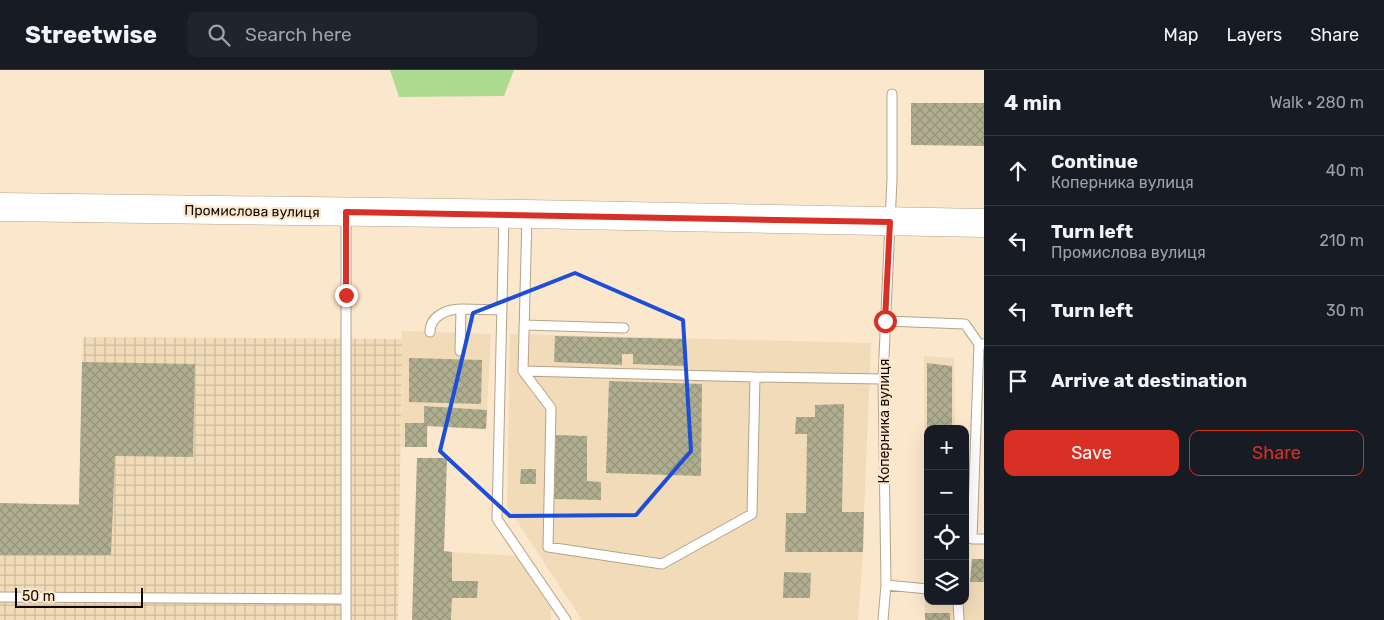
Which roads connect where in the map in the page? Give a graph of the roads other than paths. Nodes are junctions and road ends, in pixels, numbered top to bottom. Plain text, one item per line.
1 (892, 94) dead end
2 (0, 207) edge
3 (346, 212) junction
4 (515, 214) junction
5 (890, 222) junction
6 (984, 223) edge
7 (461, 309) junction
8 (502, 310) junction
9 (885, 321) junction
10 (524, 325) junction
11 (624, 328) dead end
12 (430, 332) dead end
13 (981, 344) edge
14 (460, 351) dead end
15 (523, 371) junction
16 (755, 377) junction
17 (883, 379) junction
18 (984, 539) edge
19 (886, 585) junction
20 (924, 589) edge
21 (0, 597) edge
22 (346, 599) junction
23 (958, 605) edge
24 (346, 620) edge
25 (566, 620) edge
26 (883, 620) edge
27 (959, 620) edge

1 - 5 lane, Коперника вулиця
2 - 3 main road, Промислова вулиця
3 - 4 main road, Промислова вулиця
3 - 22 lane
4 - 5 main road, Промислова вулиця
4 - 8 lane
4 - 10 lane
5 - 6 main road, Промислова вулиця
5 - 9 lane, Коперника вулиця
7 - 8 lane
7 - 12 lane
7 - 14 lane
8 - 25 lane
9 - 13 lane
9 - 17 lane, Коперника вулиця
10 - 11 lane
10 - 15 lane
13 - 18 lane
15 - 16 lane
15 - 16 lane
16 - 17 lane
17 - 19 lane, Коперника вулиця
19 - 20 lane
19 - 26 lane, Коперника вулиця
21 - 22 lane
22 - 24 lane
23 - 27 lane

